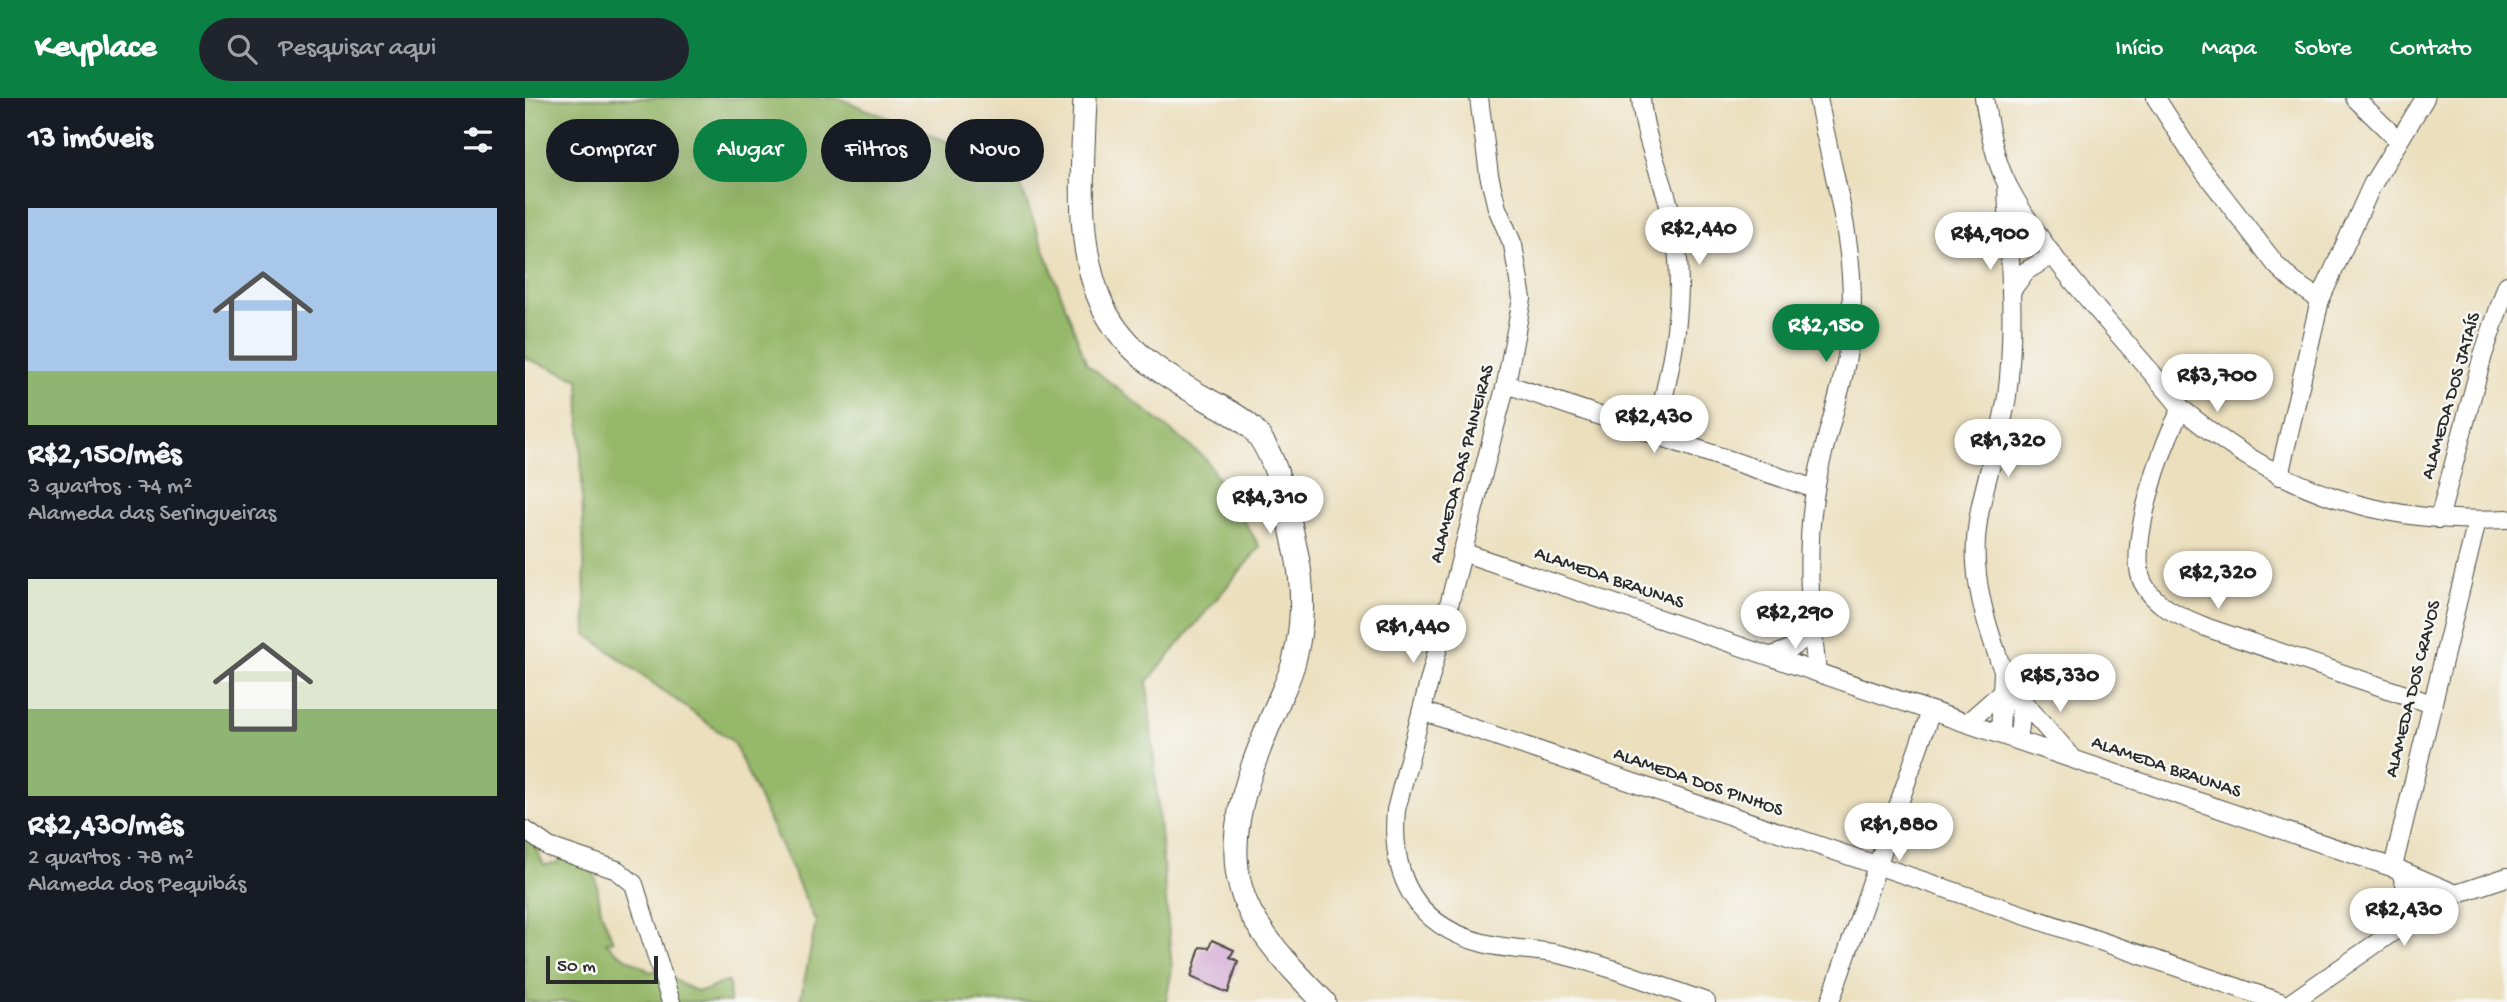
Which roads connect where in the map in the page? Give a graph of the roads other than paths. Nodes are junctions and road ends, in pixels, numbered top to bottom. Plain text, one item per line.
1 (1085, 98) edge
2 (1479, 98) edge
3 (1641, 98) edge
4 (1818, 98) edge
5 (1984, 98) edge
6 (2155, 98) edge
7 (2355, 98) edge
8 (2425, 98) edge
9 (2397, 139) junction
10 (2007, 184) junction
11 (2036, 230) junction
12 (2008, 252) junction
13 (2053, 255) junction
14 (2507, 285) edge
15 (2011, 290) junction
16 (2320, 300) junction
17 (1506, 384) junction
18 (2182, 410) junction
19 (1655, 435) junction
20 (2279, 476) junction
21 (1815, 489) junction
22 (2439, 519) junction
23 (2507, 519) edge
24 (2477, 520) junction
25 (1462, 552) junction
26 (1812, 626) junction
27 (1771, 656) junction
28 (1817, 672) junction
29 (2009, 694) junction
30 (2432, 704) junction
31 (1422, 711) junction
32 (1931, 711) junction
33 (1967, 723) junction
34 (2008, 737) junction
35 (2075, 760) junction
36 (525, 830) edge
37 (1878, 866) junction
38 (2397, 869) junction
39 (2507, 877) edge
40 (2456, 894) junction
41 (2417, 915) junction
42 (671, 1002) edge
43 (1324, 1002) edge
44 (1706, 1002) edge
45 (1830, 1002) edge
46 (2280, 1002) edge
47 (2292, 1002) edge

1 - 43 street
2 - 17 street, ALAMEDA DAS PAINEIRAS
3 - 19 street
4 - 21 street
5 - 10 street
6 - 16 street
7 - 9 street
8 - 9 street
9 - 16 street
10 - 11 street
10 - 12 street
11 - 12 street
11 - 13 street
12 - 15 street
13 - 15 street
13 - 18 street
14 - 22 street, ALAMEDA DOS JATAÍS
15 - 29 street
16 - 20 street
17 - 19 street
17 - 25 street, ALAMEDA DAS PAINEIRAS
18 - 20 street
18 - 30 street
19 - 21 street
20 - 22 street
21 - 26 street
22 - 24 street
23 - 24 street
24 - 30 street, ALAMEDA DOS CRAVOS
25 - 27 street, ALAMEDA BRAUNAS
25 - 31 street, ALAMEDA DAS PAINEIRAS
26 - 27 street
26 - 28 street
27 - 28 street, ALAMEDA BRAUNAS
28 - 32 street, ALAMEDA BRAUNAS
29 - 33 street
29 - 34 street
29 - 35 street
30 - 38 street, ALAMEDA DOS CRAVOS
31 - 37 street, ALAMEDA DOS PINHOS
31 - 44 street, ALAMEDA DAS PAINEIRAS
32 - 33 street, ALAMEDA BRAUNAS
32 - 37 street
33 - 34 street, ALAMEDA BRAUNAS
34 - 35 street, ALAMEDA BRAUNAS
35 - 38 street, ALAMEDA BRAUNAS
36 - 42 street
37 - 45 street
37 - 46 street, ALAMEDA DOS PINHOS
38 - 40 street, ALAMEDA BRAUNAS
38 - 41 street
39 - 40 street
40 - 41 street
41 - 47 street

